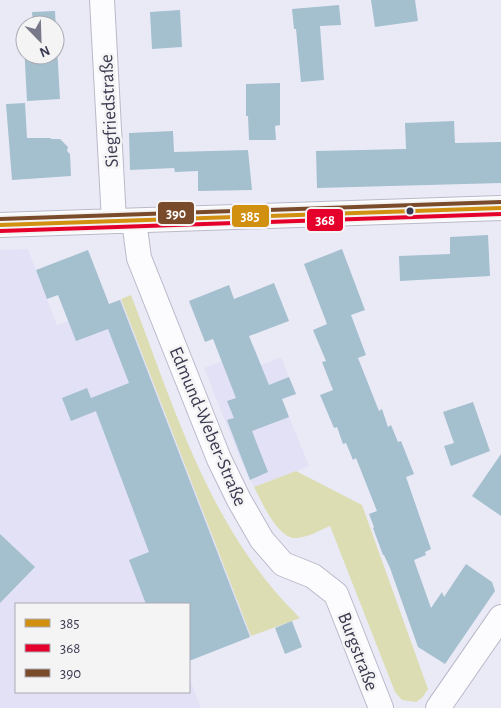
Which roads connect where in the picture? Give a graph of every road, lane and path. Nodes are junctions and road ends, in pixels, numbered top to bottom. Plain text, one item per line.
1 (102, 0) edge
2 (501, 208) edge
3 (124, 221) junction
4 (0, 225) edge
5 (336, 594) joint
6 (501, 617) edge
7 (381, 708) edge
8 (438, 708) edge

1 - 3 street, Siegfriedstraße
2 - 3 street
3 - 4 street
3 - 5 street, Edmund-Weber-Straße
5 - 7 street, Burgstraße
6 - 8 street

